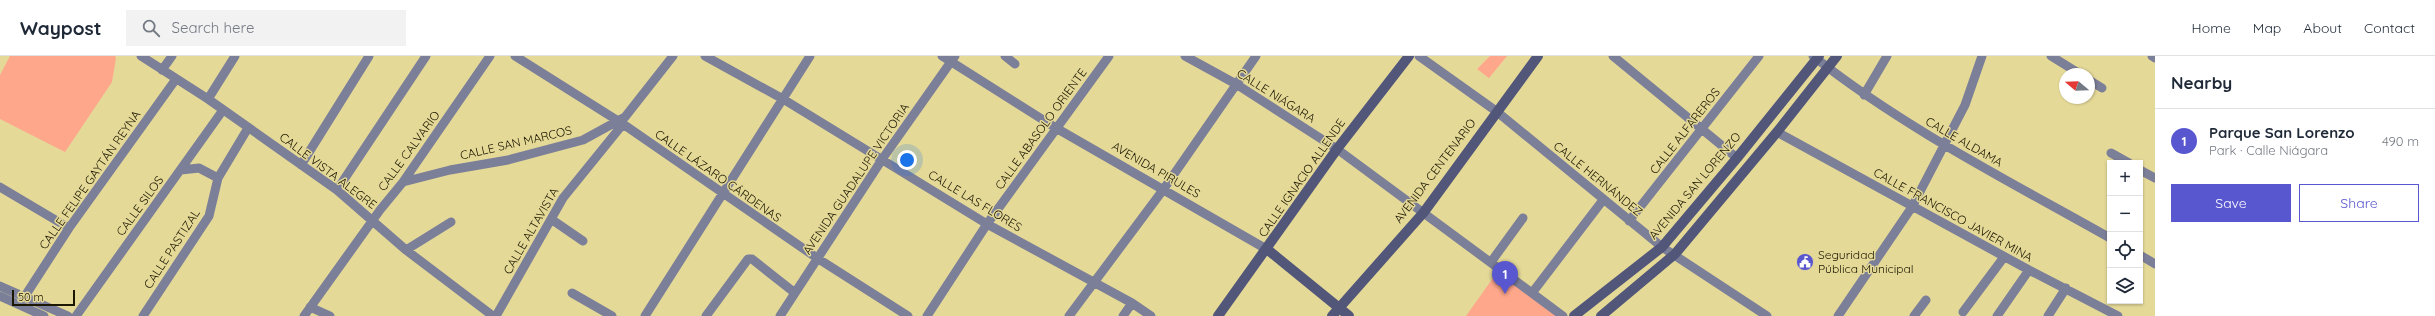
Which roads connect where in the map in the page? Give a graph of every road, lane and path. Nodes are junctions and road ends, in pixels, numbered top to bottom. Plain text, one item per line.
1 (141, 56) edge
2 (172, 56) edge
3 (235, 56) edge
4 (369, 56) edge
5 (426, 56) edge
6 (490, 56) edge
7 (515, 56) edge
8 (673, 56) edge
9 (705, 56) edge
10 (810, 56) edge
11 (942, 56) edge
12 (1005, 56) edge
13 (1109, 56) edge
14 (1185, 56) edge
15 (1256, 56) edge
16 (1409, 56) edge
17 (1419, 56) edge
18 (1538, 56) edge
19 (1613, 56) edge
20 (1759, 56) edge
21 (1836, 56) edge
22 (1887, 56) edge
23 (1982, 56) edge
24 (2051, 56) edge
25 (2152, 56) edge
26 (1816, 57) edge
27 (2155, 58) edge
28 (953, 59) edge
29 (1015, 64) dead end
30 (1828, 68) junction
31 (2070, 68) edge
32 (162, 70) junction
33 (176, 79) junction
34 (1236, 84) junction
35 (2095, 84) edge
36 (2102, 88) dead end
37 (1864, 95) junction
38 (208, 99) junction
39 (783, 99) junction
40 (223, 110) junction
41 (1496, 111) junction
42 (620, 123) junction
43 (248, 128) junction
44 (1056, 128) junction
45 (1703, 130) junction
46 (1777, 132) junction
47 (1944, 144) junction
48 (1337, 149) junction
49 (2111, 153) dead end
50 (882, 158) junction
51 (1737, 158) junction
52 (2124, 160) edge
53 (301, 165) junction
54 (181, 170) junction
55 (2143, 172) edge
56 (218, 178) junction
57 (2155, 178) edge
58 (403, 182) junction
59 (0, 187) edge
60 (337, 190) junction
61 (1163, 190) junction
62 (723, 193) junction
63 (1603, 200) junction
64 (1912, 207) junction
65 (1424, 212) junction
66 (1523, 218) dead end
67 (551, 219) junction
68 (373, 220) junction
69 (1629, 221) junction
70 (451, 222) dead end
71 (987, 224) junction
72 (69, 228) junction
73 (2107, 236) edge
74 (583, 241) dead end
75 (1662, 247) junction
76 (406, 250) junction
77 (1268, 250) junction
78 (1676, 254) junction
79 (2004, 257) junction
80 (2143, 257) edge
81 (817, 258) junction
82 (1491, 262) junction
83 (2155, 264) edge
84 (2029, 270) junction
85 (1093, 282) junction
86 (0, 286) edge
87 (2066, 288) junction
88 (572, 293) dead end
89 (795, 293) junction
90 (1532, 293) junction
91 (0, 296) edge
92 (25, 296) junction
93 (1926, 300) dead end
94 (1132, 303) junction
95 (310, 307) junction
96 (1334, 312) edge
97 (1963, 312) dead end
98 (904, 315) edge
99 (2113, 315) edge
100 (44, 316) edge
101 (68, 316) edge
102 (76, 316) edge
103 (143, 316) edge
104 (304, 316) edge
105 (330, 316) edge
106 (493, 316) edge
107 (496, 316) edge
108 (612, 316) edge
109 (645, 316) edge
110 (706, 316) edge
111 (780, 316) edge
112 (926, 316) edge
113 (1069, 316) edge
114 (1124, 316) edge
115 (1151, 316) edge
116 (1218, 316) edge
117 (1349, 316) edge
118 (1564, 316) edge
119 (1574, 316) edge
120 (1601, 316) edge
121 (1767, 316) edge
122 (1838, 316) edge
123 (1914, 316) edge
124 (1997, 316) edge
125 (2048, 316) edge

1 - 32 street, CALLE VISTA ALEGRE
2 - 32 street
3 - 38 street
4 - 53 street
5 - 60 street
6 - 58 street, CALLE CALVARIO
7 - 42 street, CALLE LÁZARO CÁRDENAS
8 - 42 street, CALLE SAN MARCOS
9 - 39 street, CALLE LAS FLORES
10 - 39 street
11 - 28 street, AVENIDA PIRULES
12 - 29 street
13 - 44 street, CALLE ABASOLO ORIENTE
14 - 34 street, CALLE NIÁGARA
15 - 34 street
16 - 48 street, CALLE IGNACIO ALLENDE
17 - 41 street, CALLE HERNÁNDEZ
18 - 41 street, AVENIDA CENTENARIO
19 - 45 street
20 - 45 street, CALLE ALFAREROS
21 - 30 street
22 - 37 street
23 - 47 street
24 - 31 street
25 - 27 street
26 - 30 street, CALLE ALDAMA
26 - 51 street, AVENIDA SAN LORENZO
28 - 44 street, AVENIDA PIRULES
28 - 50 street, AVENIDA GUADALUPE VICTORIA
30 - 37 street, CALLE ALDAMA
30 - 46 street
32 - 33 street, CALLE VISTA ALEGRE
33 - 38 street, CALLE VISTA ALEGRE
33 - 72 street, CALLE FELIPE GAYTÁN REYNA
34 - 48 street, CALLE NIÁGARA
34 - 61 street
35 - 36 street
37 - 47 street, CALLE ALDAMA
38 - 40 street, CALLE VISTA ALEGRE
39 - 50 street, CALLE LAS FLORES
39 - 62 street
40 - 43 street, CALLE VISTA ALEGRE
40 - 54 street, CALLE SILOS
41 - 63 street, CALLE HERNÁNDEZ
41 - 65 street, AVENIDA CENTENARIO
42 - 58 street, CALLE SAN MARCOS
42 - 62 street, CALLE LÁZARO CÁRDENAS
42 - 67 street, CALLE ALTAVISTA
43 - 53 street, CALLE VISTA ALEGRE
43 - 56 street, CALLE PASTIZAL
44 - 61 street, AVENIDA PIRULES
44 - 71 street, CALLE ABASOLO ORIENTE
45 - 51 street
45 - 69 street, CALLE ALFAREROS
46 - 64 street, CALLE FRANCISCO JAVIER MINA
46 - 78 street
47 - 64 street
47 - 73 street, CALLE ALDAMA
48 - 65 street, CALLE NIÁGARA
48 - 77 street, CALLE IGNACIO ALLENDE
49 - 52 street
50 - 71 street, CALLE LAS FLORES
50 - 81 street, AVENIDA GUADALUPE VICTORIA
51 - 75 street, AVENIDA SAN LORENZO
53 - 60 street, CALLE VISTA ALEGRE
54 - 56 street
54 - 102 street, CALLE SILOS
55 - 57 street
56 - 103 street, CALLE PASTIZAL
58 - 68 street, CALLE CALVARIO
59 - 72 street
60 - 68 street, CALLE VISTA ALEGRE
61 - 77 street, AVENIDA PIRULES
61 - 85 street
62 - 81 street, CALLE LÁZARO CÁRDENAS
62 - 109 street
63 - 69 street, CALLE HERNÁNDEZ
63 - 90 street
64 - 79 street, CALLE FRANCISCO JAVIER MINA
64 - 122 street
65 - 82 street, CALLE NIÁGARA
65 - 96 street, AVENIDA CENTENARIO
66 - 82 street
67 - 74 street
67 - 107 street, CALLE ALTAVISTA
68 - 76 street, CALLE VISTA ALEGRE
68 - 95 street, CALLE CALVARIO
69 - 75 street, CALLE HERNÁNDEZ
70 - 76 street
71 - 85 street, CALLE LAS FLORES
71 - 112 street, CALLE ABASOLO ORIENTE
72 - 92 street, CALLE FELIPE GAYTÁN REYNA
75 - 78 street, CALLE HERNÁNDEZ
75 - 119 street, AVENIDA SAN LORENZO
76 - 106 street, CALLE VISTA ALEGRE
77 - 96 street, AVENIDA PIRULES
77 - 116 street, CALLE IGNACIO ALLENDE
78 - 120 street
78 - 121 street, CALLE HERNÁNDEZ
79 - 84 street, CALLE FRANCISCO JAVIER MINA
79 - 97 street
80 - 83 street
81 - 89 street, AVENIDA GUADALUPE VICTORIA
81 - 98 street, CALLE LÁZARO CÁRDENAS
82 - 90 street, CALLE NIÁGARA
84 - 87 street, CALLE FRANCISCO JAVIER MINA
84 - 124 street
85 - 94 street, CALLE LAS FLORES
85 - 113 street
86 - 92 street
87 - 99 street, CALLE FRANCISCO JAVIER MINA
87 - 125 street
88 - 108 street
89 - 110 street
89 - 111 street, AVENIDA GUADALUPE VICTORIA
90 - 118 street, CALLE NIÁGARA
91 - 100 street
92 - 101 street
93 - 123 street
94 - 114 street
94 - 115 street, CALLE LAS FLORES
95 - 104 street, CALLE CALVARIO
95 - 105 street
96 - 117 street, AVENIDA PIRULES

